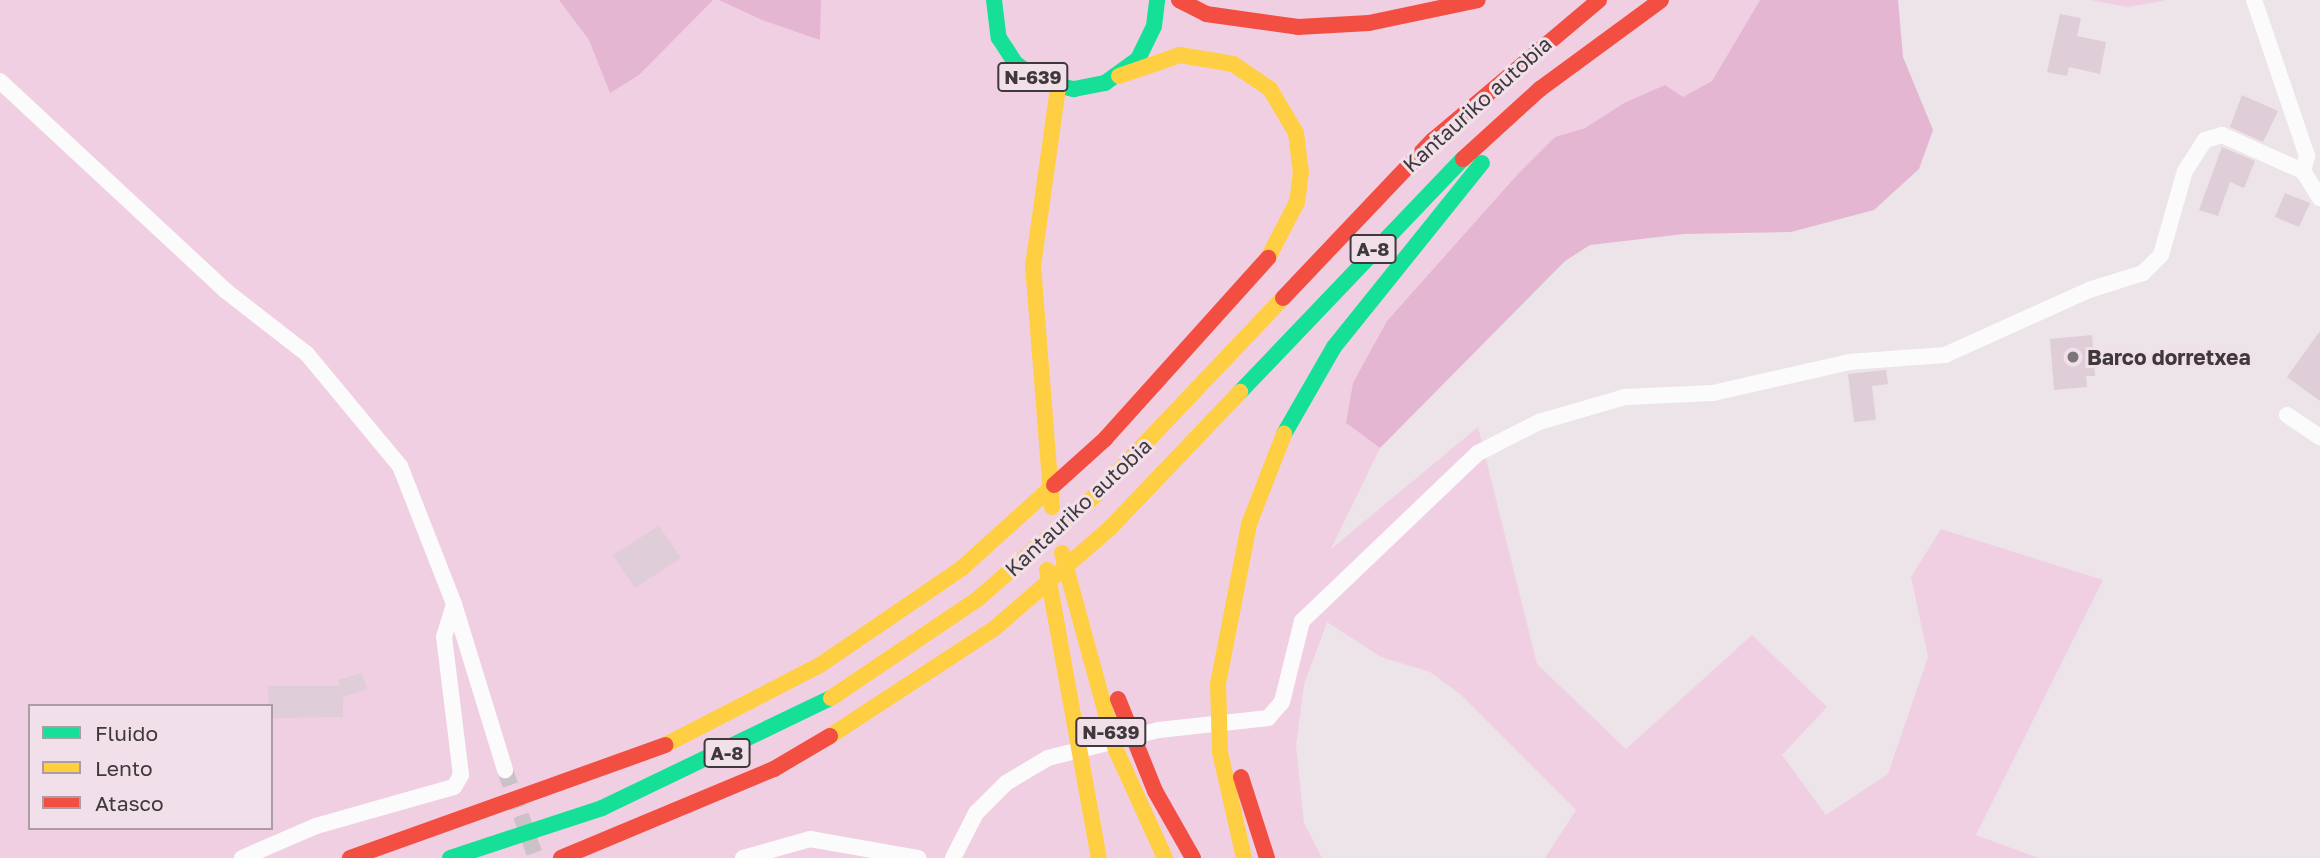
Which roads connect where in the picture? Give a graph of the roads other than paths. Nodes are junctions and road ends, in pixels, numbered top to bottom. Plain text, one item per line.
1 (994, 0) edge
2 (1157, 0) edge
3 (1179, 0) edge
4 (1478, 0) edge
5 (1599, 0) edge
6 (1663, 0) edge
7 (2254, 0) edge
8 (1119, 76) junction
9 (0, 82) edge
10 (1058, 87) junction
11 (2303, 171) junction
12 (2320, 198) edge
13 (2287, 415) dead end
14 (2320, 437) edge
15 (1047, 480) junction
16 (454, 604) junction
17 (1232, 604) junction
18 (505, 770) tunnel mouth
19 (915, 857) edge
20 (242, 858) edge
21 (349, 858) edge
22 (450, 858) edge
23 (561, 858) edge
24 (743, 858) edge
25 (953, 858) edge
26 (1099, 858) edge
27 (1165, 858) edge
28 (1193, 858) edge
29 (1244, 858) edge
30 (1267, 858) edge

1 - 10 highway, N-639
2 - 8 highway
3 - 4 highway
5 - 22 highway, Kantauriko autobia / A-8
6 - 17 highway
6 - 23 highway, Kantauriko autobia / A-8
7 - 11 street
8 - 10 highway, N-639
8 - 21 highway
9 - 16 street
10 - 15 highway, N-639
11 - 12 street
11 - 25 street
13 - 14 street
15 - 26 highway
15 - 27 highway, N-639
15 - 28 highway
16 - 18 street
16 - 20 street
17 - 29 highway
17 - 30 highway
19 - 24 street

